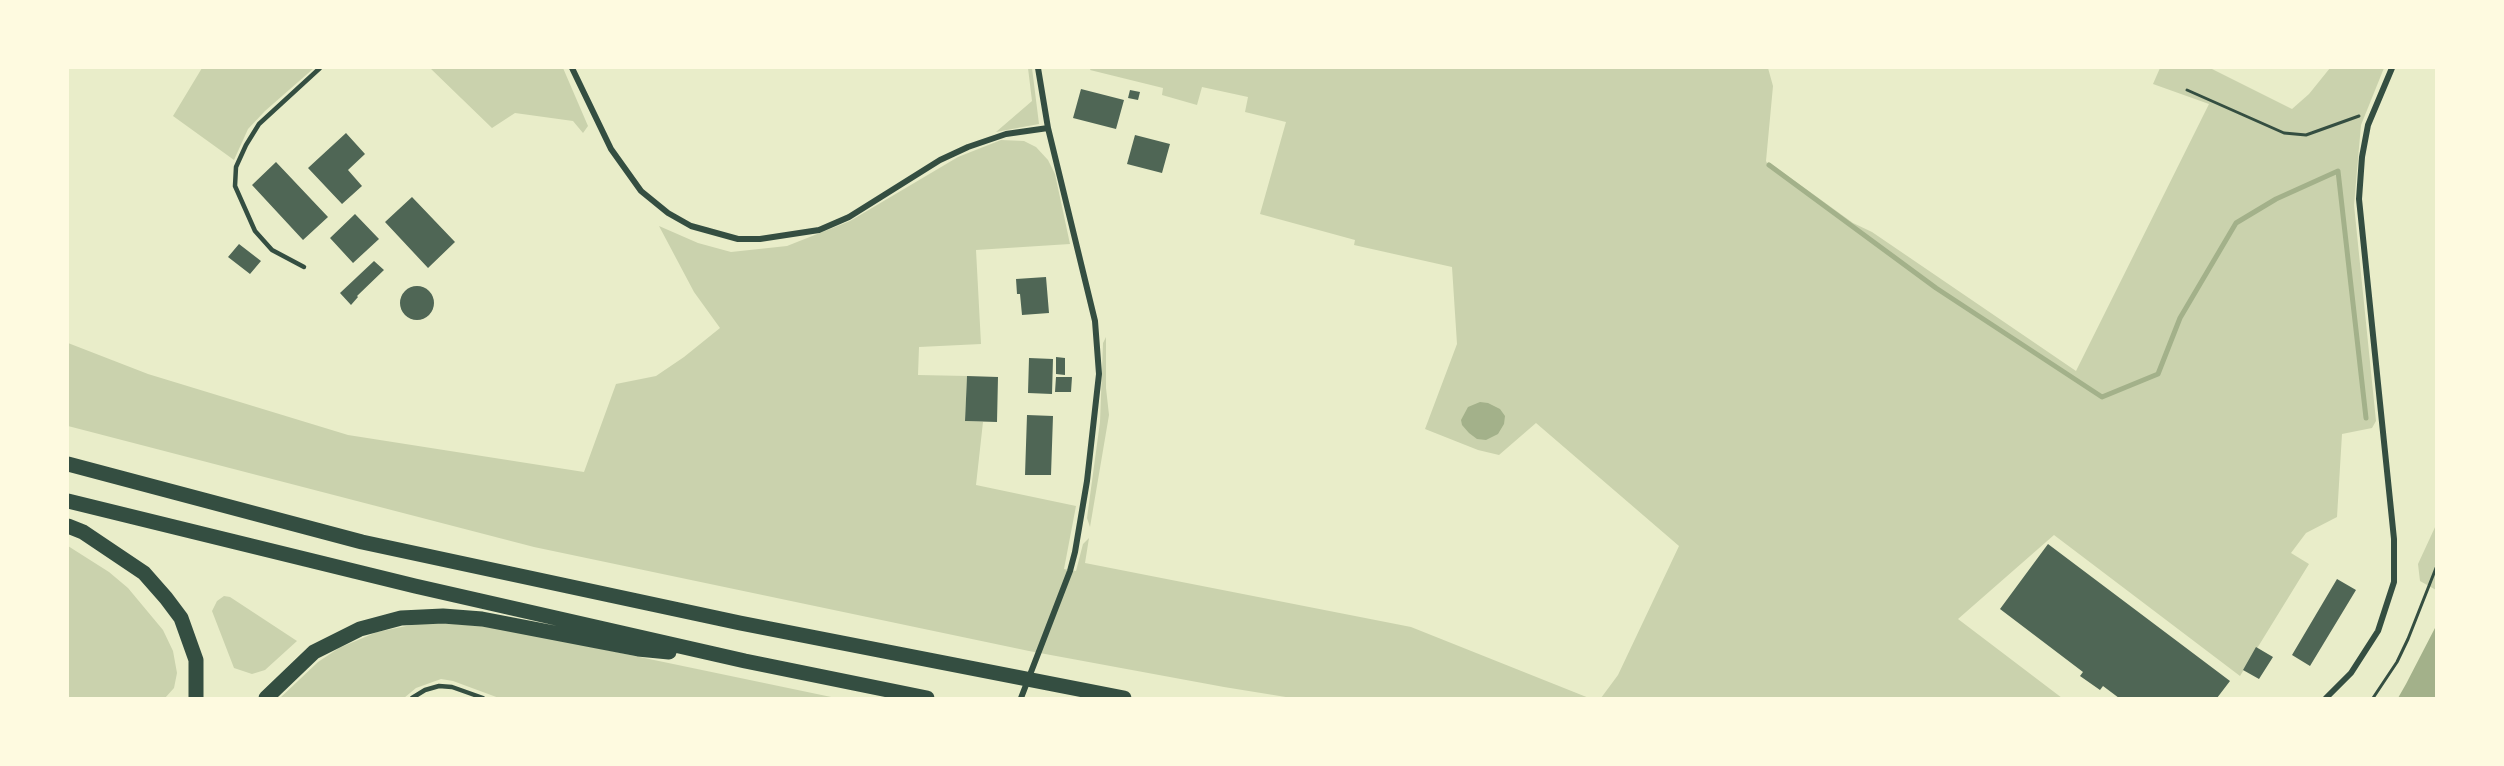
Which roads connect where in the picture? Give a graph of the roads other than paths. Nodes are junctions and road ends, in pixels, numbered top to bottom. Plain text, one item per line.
1 (320, 68) edge
2 (572, 68) edge
3 (1038, 68) edge
4 (2392, 68) edge
5 (1047, 128) junction
6 (304, 267) dead end
7 (68, 464) edge
8 (68, 501) edge
9 (68, 526) edge
10 (745, 661) junction
11 (196, 699) edge
12 (266, 699) edge
13 (412, 699) edge
14 (483, 699) edge
15 (927, 699) edge
16 (1021, 699) edge
17 (1124, 699) edge
18 (2326, 699) edge

1 - 6 lane
2 - 5 street
3 - 5 street
4 - 18 street
5 - 16 street
7 - 17 highway
8 - 10 highway
9 - 11 highway
10 - 12 highway
10 - 15 highway
13 - 14 lane

